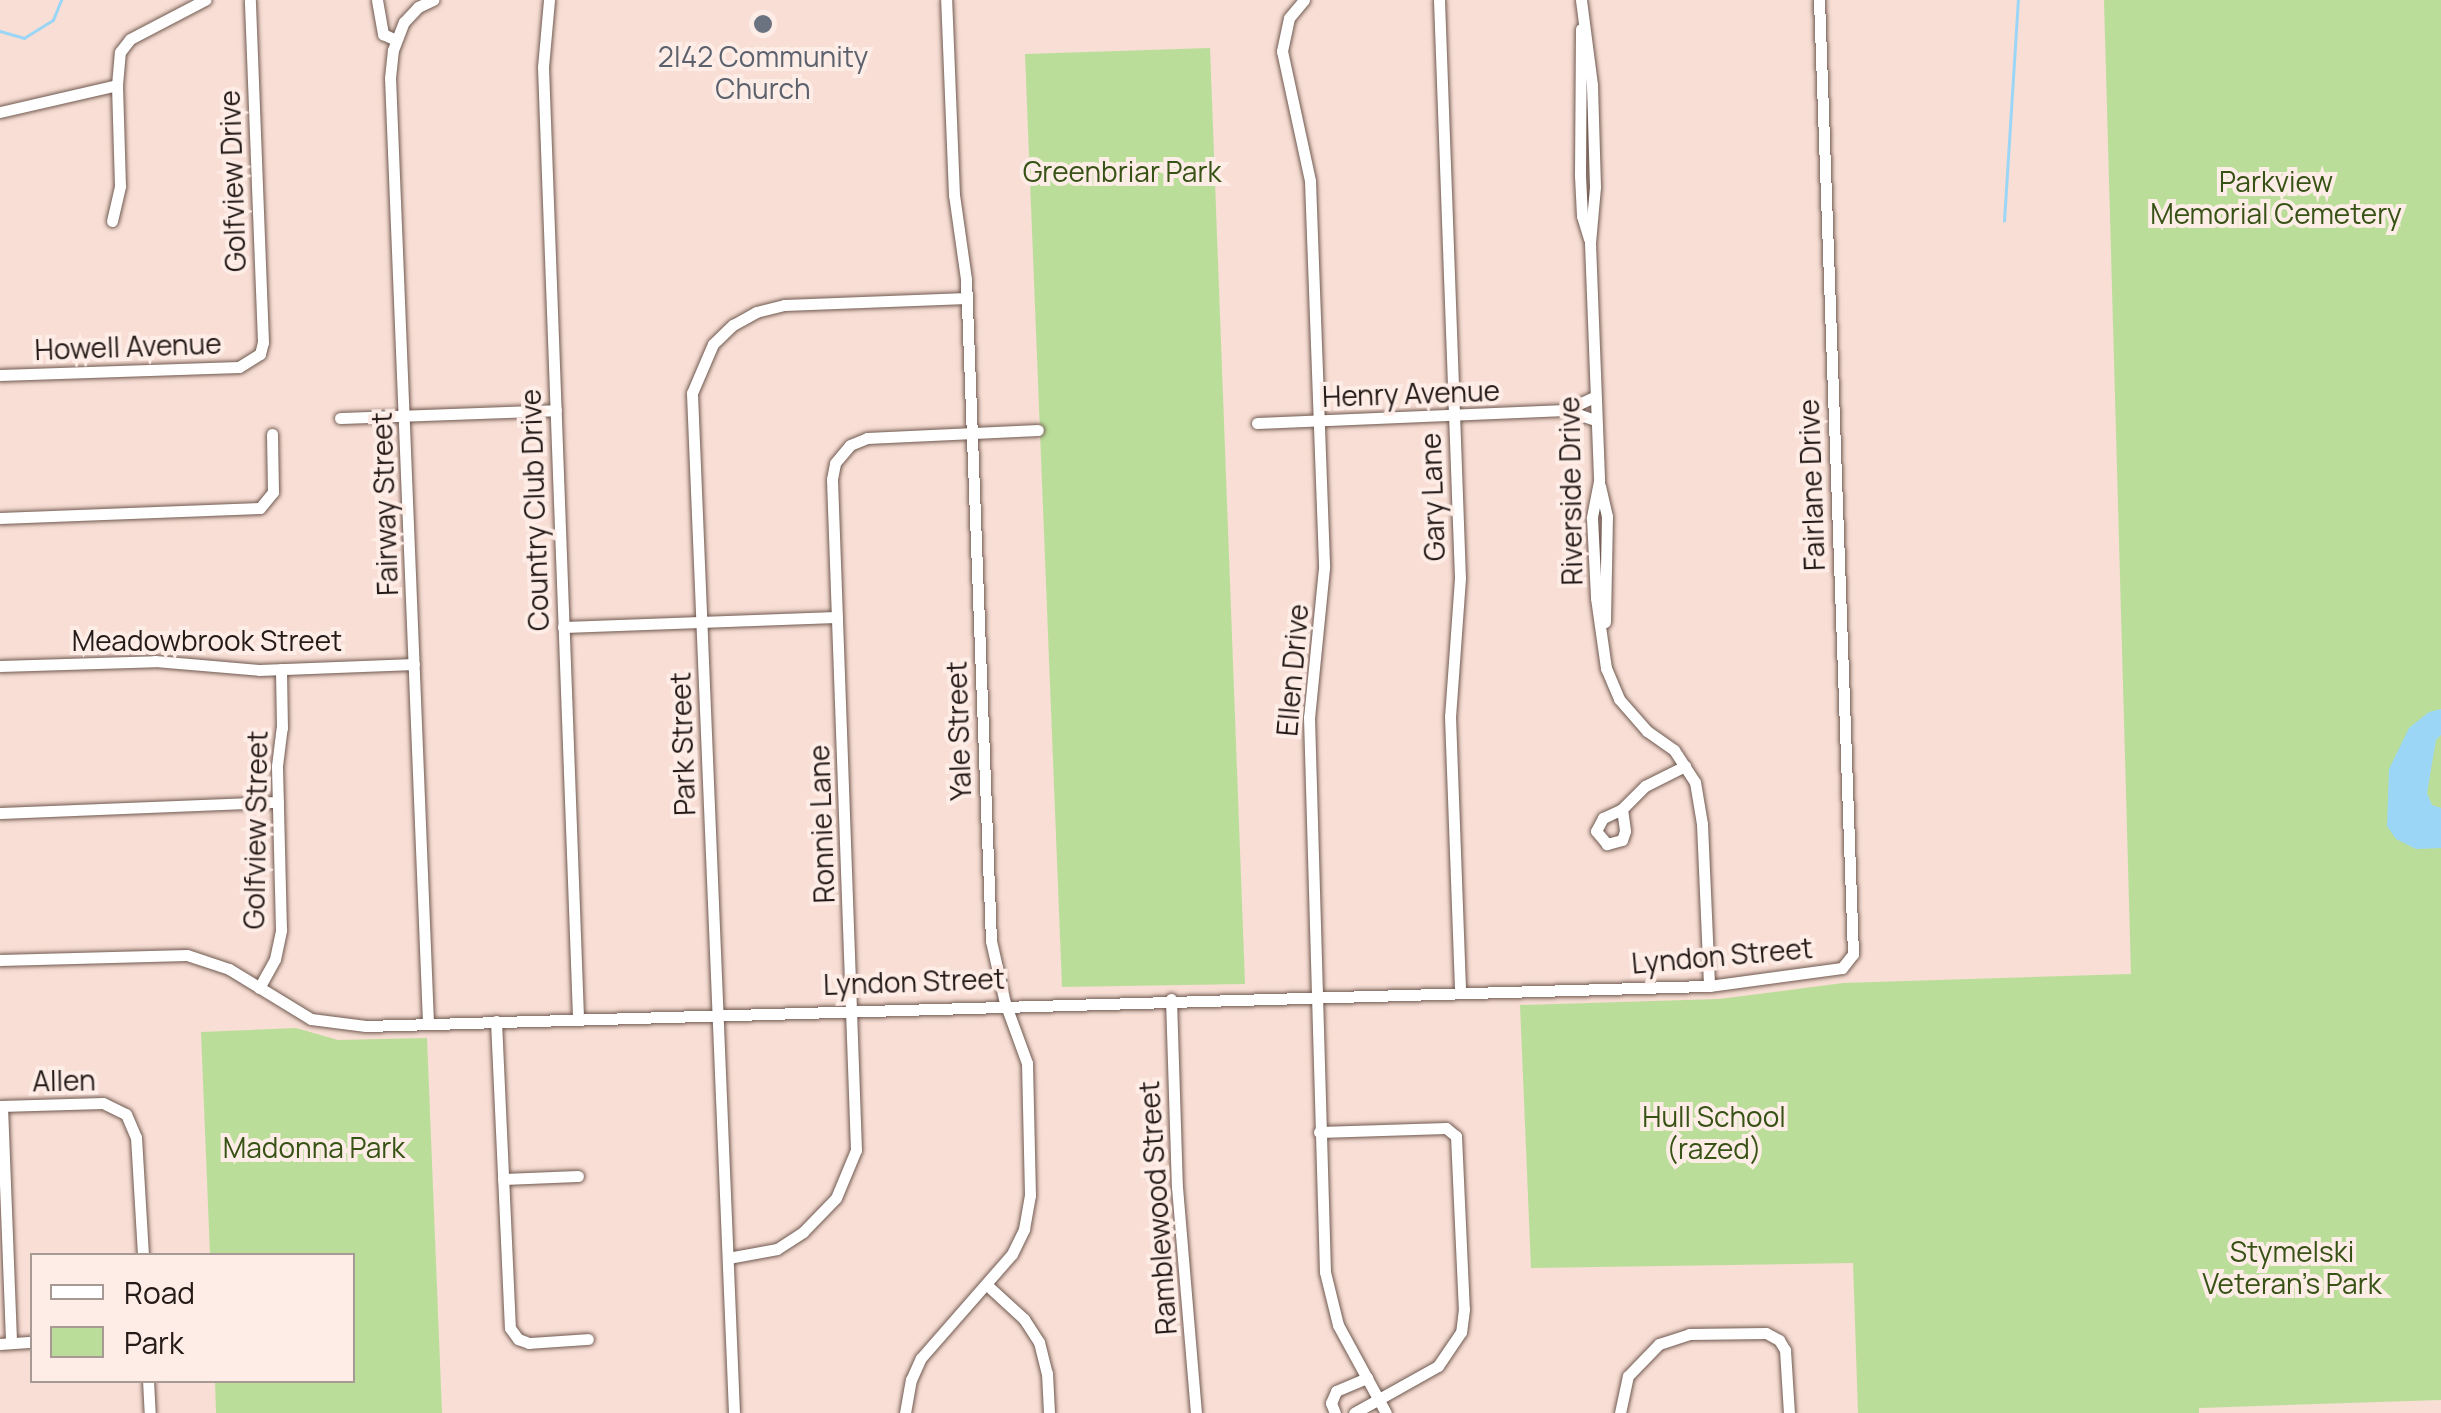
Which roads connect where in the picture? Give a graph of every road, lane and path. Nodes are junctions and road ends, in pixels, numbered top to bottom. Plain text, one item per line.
1 (205, 0) edge
2 (250, 0) edge
3 (377, 0) edge
4 (434, 0) edge
5 (549, 0) edge
6 (946, 0) edge
7 (1304, 0) edge
8 (1438, 0) edge
9 (1582, 0) edge
10 (1819, 0) edge
11 (396, 40) junction
12 (116, 85) junction
13 (0, 112) edge
14 (112, 222) dead end
15 (966, 298) junction
16 (256, 359) joint
17 (0, 375) edge
18 (1594, 397) junction
19 (556, 410) junction
20 (1566, 410) junction
21 (406, 414) junction
22 (1454, 417) junction
23 (340, 418) dead end
24 (1318, 420) junction
25 (1595, 420) junction
26 (1257, 424) dead end
27 (1038, 430) dead end
28 (972, 432) junction
29 (272, 434) dead end
30 (0, 518) edge
31 (837, 617) junction
32 (702, 622) junction
33 (564, 626) junction
34 (414, 664) junction
35 (0, 666) edge
36 (281, 669) junction
37 (1685, 766) junction
38 (278, 802) junction
39 (1622, 809) dead end
40 (0, 812) edge
41 (0, 960) edge
42 (1846, 966) joint
43 (1709, 986) junction
44 (258, 988) junction
45 (1460, 992) junction
46 (1316, 996) junction
47 (1171, 999) junction
48 (1005, 1004) junction
49 (853, 1008) junction
50 (717, 1013) junction
51 (578, 1018) junction
52 (496, 1020) junction
53 (428, 1023) junction
54 (1, 1106) edge
55 (1319, 1132) junction
56 (578, 1176) dead end
57 (503, 1179) junction
58 (142, 1253) edge
59 (728, 1258) junction
60 (988, 1286) junction
61 (588, 1340) dead end
62 (6, 1343) edge
63 (1367, 1378) junction
64 (148, 1383) edge
65 (1383, 1408) edge
66 (150, 1413) edge
67 (734, 1413) edge
68 (905, 1413) edge
69 (1049, 1413) edge
70 (1196, 1413) edge
71 (1335, 1413) edge
72 (1354, 1413) edge
73 (1620, 1413) edge
74 (1789, 1413) edge

1 - 12 street
2 - 16 street, Golfview Drive
3 - 11 street
4 - 11 street
5 - 19 street, Country Club Drive
6 - 15 street, Yale Street
7 - 24 street, Ellen Drive
8 - 22 street, Gary Lane
9 - 18 street, Riverside Drive
10 - 42 street, Fairlane Drive
11 - 21 street, Fairway Street
12 - 13 street
12 - 14 street
15 - 28 street, Yale Street
15 - 32 street, Park Street
16 - 17 street, Howell Avenue
18 - 20 street, Henry Avenue
18 - 25 street, Riverside Drive
19 - 21 street
19 - 33 street, Country Club Drive
20 - 22 street, Henry Avenue
20 - 25 street, Henry Avenue
21 - 23 street
21 - 34 street, Fairway Street
22 - 24 street, Henry Avenue
22 - 45 street, Gary Lane
24 - 26 street, Henry Avenue
24 - 46 street, Ellen Drive
25 - 37 street, Riverside Drive
27 - 28 street
28 - 31 street, Ronnie Lane
28 - 48 street, Yale Street
29 - 30 street
31 - 32 street
31 - 49 street, Ronnie Lane
32 - 33 street
32 - 50 street, Park Street
33 - 51 street, Country Club Drive
34 - 36 street, Meadowbrook Street
34 - 53 street, Fairway Street
35 - 36 street, Meadowbrook Street
36 - 38 street, Golfview Street
37 - 39 street
37 - 43 street, Riverside Drive
38 - 40 street
38 - 44 street, Golfview Street
41 - 44 street, Lyndon Street
42 - 43 street, Lyndon Street
43 - 45 street, Lyndon Street
44 - 53 street, Lyndon Street
45 - 46 street, Lyndon Street
46 - 47 street, Lyndon Street
46 - 55 street, Ellen Drive
47 - 48 street, Lyndon Street
47 - 70 street, Ramblewood Street
48 - 49 street, Lyndon Street
48 - 60 street, Yale Street
49 - 50 street, Lyndon Street
49 - 59 street, Ronnie Lane
50 - 51 street, Lyndon Street
50 - 59 street, Park Street
51 - 52 street, Lyndon Street
52 - 53 street, Lyndon Street
52 - 57 street
54 - 58 street, Allen
54 - 62 street
55 - 63 street, Ellen Drive
55 - 65 street
56 - 57 street
57 - 61 street
59 - 67 street, Park Street
60 - 68 street, Yale Street
60 - 69 street
63 - 65 street, Ellen Drive
63 - 71 street
64 - 66 street
65 - 72 street
73 - 74 street

